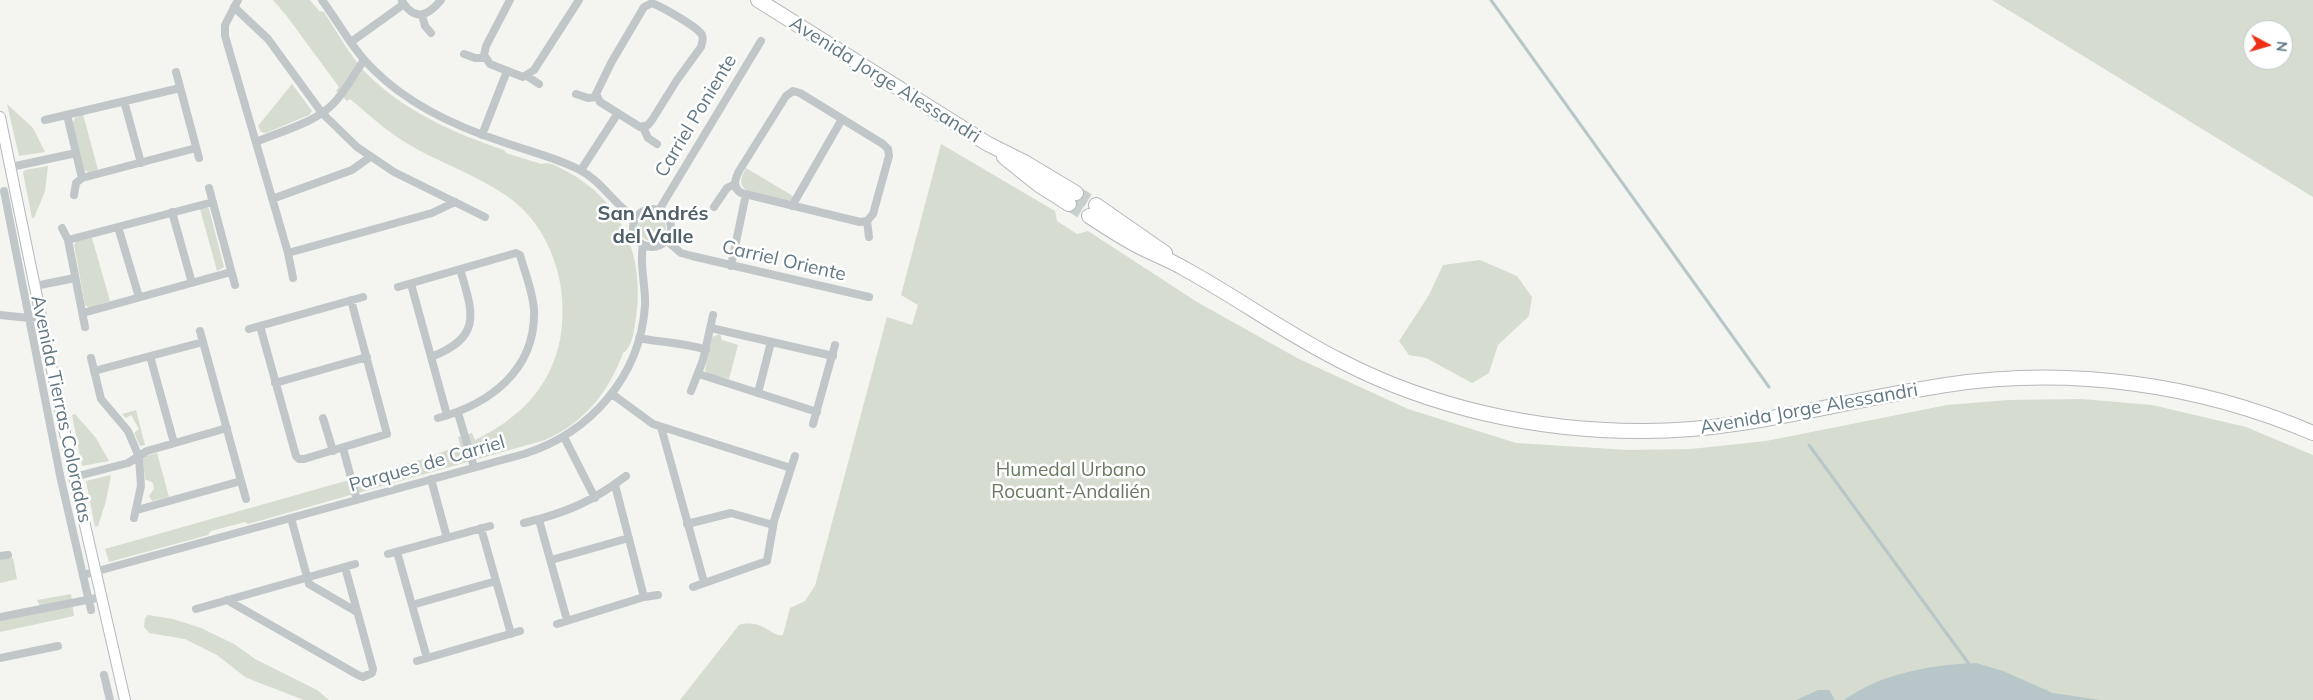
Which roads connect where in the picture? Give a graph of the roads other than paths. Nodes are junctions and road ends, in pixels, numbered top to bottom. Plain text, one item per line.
1 (322, 0) edge
2 (442, 0) edge
3 (510, 0) edge
4 (579, 0) edge
5 (758, 0) edge
6 (403, 2) edge
7 (649, 2) edge
8 (236, 4) edge
9 (422, 15) junction
10 (432, 34) dead end
11 (761, 40) dead end
12 (351, 42) junction
13 (464, 54) dead end
14 (484, 58) junction
15 (364, 60) junction
16 (506, 71) junction
17 (176, 72) dead end
18 (527, 76) junction
19 (539, 84) dead end
20 (180, 88) junction
21 (576, 94) dead end
22 (596, 97) junction
23 (124, 101) junction
24 (322, 113) junction
25 (618, 113) junction
26 (67, 115) junction
27 (0, 117) edge
28 (842, 119) junction
29 (45, 120) dead end
30 (643, 127) junction
31 (482, 134) junction
32 (256, 142) junction
33 (657, 144) dead end
34 (196, 148) junction
35 (76, 153) junction
36 (370, 157) junction
37 (199, 158) dead end
38 (141, 163) junction
39 (11, 167) junction
40 (581, 170) junction
41 (82, 178) junction
42 (734, 184) junction
43 (209, 188) dead end
44 (4, 191) dead end
45 (746, 194) junction
46 (74, 195) dead end
47 (1072, 198) tunnel mouth
48 (272, 199) junction
49 (213, 202) junction
50 (455, 202) junction
51 (792, 206) junction
52 (714, 207) dead end
53 (659, 210) junction
54 (1092, 211) tunnel mouth
55 (172, 212) junction
56 (485, 217) dead end
57 (636, 218) junction
58 (867, 221) junction
59 (118, 227) junction
60 (62, 228) dead end
61 (869, 237) dead end
62 (68, 240) junction
63 (667, 241) junction
64 (644, 245) junction
65 (288, 253) junction
66 (731, 266) junction
67 (460, 269) junction
68 (231, 272) junction
69 (75, 278) junction
70 (292, 278) dead end
71 (192, 282) junction
72 (411, 284) junction
73 (235, 285) dead end
74 (35, 286) junction
75 (398, 287) dead end
76 (139, 297) junction
77 (363, 297) dead end
78 (870, 297) dead end
79 (351, 300) junction
80 (83, 313) junction
81 (0, 314) edge
82 (713, 315) dead end
83 (41, 317) junction
84 (29, 318) junction
85 (260, 326) junction
86 (85, 327) dead end
87 (711, 328) junction
88 (249, 329) dead end
89 (200, 330) dead end
90 (639, 338) junction
91 (203, 342) junction
92 (770, 342) junction
93 (836, 345) dead end
94 (706, 350) junction
95 (150, 356) junction
96 (832, 356) junction
97 (431, 357) junction
98 (91, 358) dead end
99 (368, 358) junction
100 (94, 371) junction
101 (698, 374) junction
102 (276, 383) junction
103 (691, 392) dead end
104 (758, 393) junction
105 (612, 394) junction
106 (817, 412) junction
107 (458, 413) junction
108 (447, 416) junction
109 (323, 418) dead end
110 (438, 418) dead end
111 (813, 424) dead end
112 (661, 427) junction
113 (227, 428) junction
114 (2313, 433) edge
115 (564, 437) junction
116 (174, 443) junction
117 (343, 448) junction
118 (332, 451) junction
119 (795, 456) dead end
120 (139, 457) junction
121 (474, 467) junction
122 (791, 468) junction
123 (626, 476) dead end
124 (74, 477) junction
125 (431, 479) junction
126 (241, 481) junction
127 (615, 485) junction
128 (595, 498) junction
129 (246, 499) dead end
130 (357, 500) junction
131 (291, 518) junction
132 (539, 520) junction
133 (524, 523) dead end
134 (688, 524) junction
135 (773, 525) junction
136 (490, 526) dead end
137 (481, 528) junction
138 (447, 538) junction
139 (629, 538) junction
140 (397, 552) junction
141 (388, 554) dead end
142 (551, 560) junction
143 (355, 564) dead end
144 (345, 567) junction
145 (96, 572) junction
146 (83, 575) junction
147 (306, 578) junction
148 (496, 581) junction
149 (704, 582) junction
150 (693, 588) dead end
151 (658, 595) dead end
152 (102, 597) junction
153 (644, 597) junction
154 (89, 600) junction
155 (228, 600) junction
156 (412, 605) junction
157 (196, 609) dead end
158 (91, 610) dead end
159 (357, 612) junction
160 (0, 617) edge
161 (567, 620) junction
162 (556, 624) dead end
163 (520, 632) dead end
164 (511, 634) junction
165 (58, 646) dead end
166 (0, 658) edge
167 (427, 658) junction
168 (417, 661) dead end
169 (104, 675) dead end
170 (110, 700) edge
171 (125, 700) edge

1 - 12 street
2 - 9 street
3 - 14 street
4 - 18 street
5 - 47 highway, Avenida Jorge Alessandri
6 - 9 street
6 - 12 street
7 - 22 street
7 - 30 street
8 - 24 street
8 - 32 street
9 - 10 street
11 - 53 street, Carriel Poniente
12 - 15 street
13 - 14 street
14 - 16 street
15 - 24 street
15 - 31 street
16 - 18 street
16 - 31 street
17 - 20 street
18 - 19 street
20 - 23 street
20 - 34 street
21 - 22 street
22 - 25 street
23 - 26 street
23 - 38 street
24 - 32 street
24 - 36 street
25 - 30 street
25 - 40 street
26 - 29 street
26 - 35 street
27 - 39 street, Avenida Tierras Coloradas
28 - 42 street
28 - 51 street
28 - 58 street
30 - 33 street
31 - 40 street
32 - 48 street
34 - 37 street
34 - 38 street
35 - 39 street
35 - 41 street
36 - 48 street
36 - 50 street
38 - 41 street
39 - 74 street, Avenida Tierras Coloradas
40 - 57 street
41 - 46 street
42 - 45 street
42 - 52 street
43 - 49 street
44 - 84 street, Avenida Tierras Coloradas
45 - 51 street
45 - 66 street
48 - 65 street
49 - 55 street
49 - 68 street
50 - 56 street
50 - 65 street
51 - 58 street
53 - 57 street
53 - 63 street
54 - 114 highway, Avenida Jorge Alessandri
55 - 59 street
55 - 71 street
57 - 64 street
58 - 61 street
59 - 62 street
59 - 76 street
60 - 62 street
62 - 69 street
63 - 64 street
63 - 66 street, Carriel Oriente
64 - 90 street, Parques de Carriel
65 - 70 street
66 - 78 street, Carriel Oriente
67 - 72 street
67 - 97 street
67 - 107 street
68 - 71 street
68 - 73 street
69 - 74 street
69 - 80 street
71 - 76 street
72 - 75 street
72 - 97 street
74 - 83 street, Avenida Tierras Coloradas
76 - 80 street
77 - 79 street
79 - 85 street
79 - 99 street
80 - 86 street
81 - 84 street
82 - 87 street
83 - 84 street
83 - 124 street, Avenida Tierras Coloradas
84 - 146 street, Avenida Tierras Coloradas
85 - 88 street
85 - 102 street
87 - 92 street
87 - 94 street
89 - 91 street
90 - 94 street
90 - 105 street, Parques de Carriel
91 - 95 street
91 - 113 street
92 - 96 street
92 - 104 street
93 - 96 street
94 - 101 street
95 - 100 street
95 - 116 street
96 - 106 street
97 - 108 street
98 - 100 street
99 - 102 street
99 - 117 street
100 - 120 street
101 - 103 street
101 - 104 street
102 - 118 street
104 - 106 street
105 - 112 street
105 - 115 street, Parques de Carriel
106 - 111 street
107 - 108 street
107 - 121 street
108 - 110 street
109 - 118 street
112 - 122 street
112 - 134 street
113 - 116 street
113 - 126 street
115 - 121 street, Parques de Carriel
115 - 128 street
116 - 120 street
117 - 118 street
117 - 130 street
119 - 122 street
120 - 124 street
120 - 126 street
121 - 125 street, Parques de Carriel
122 - 135 street
123 - 127 street
124 - 145 street, Avenida Tierras Coloradas
125 - 130 street, Parques de Carriel
125 - 138 street
126 - 129 street
127 - 128 street
127 - 139 street
128 - 132 street
130 - 131 street, Parques de Carriel
131 - 145 street, Parques de Carriel
131 - 147 street
132 - 133 street
132 - 142 street
134 - 135 street
134 - 149 street
135 - 149 street
136 - 137 street
137 - 138 street
137 - 148 street
138 - 140 street
139 - 142 street
139 - 153 street
140 - 141 street
140 - 156 street
142 - 161 street
143 - 144 street
144 - 147 street
144 - 159 street
145 - 146 street, Parques de Carriel
145 - 152 street, Avenida Tierras Coloradas
146 - 154 street, Avenida Tierras Coloradas
147 - 155 street
147 - 159 street
148 - 156 street
148 - 164 street
149 - 150 street
151 - 153 street
152 - 154 street
152 - 171 street, Avenida Tierras Coloradas
153 - 161 street
154 - 158 street, Avenida Tierras Coloradas
154 - 160 street
155 - 157 street
155 - 159 street
156 - 167 street
161 - 162 street
163 - 164 street
164 - 167 street
165 - 166 street
167 - 168 street
169 - 170 street

